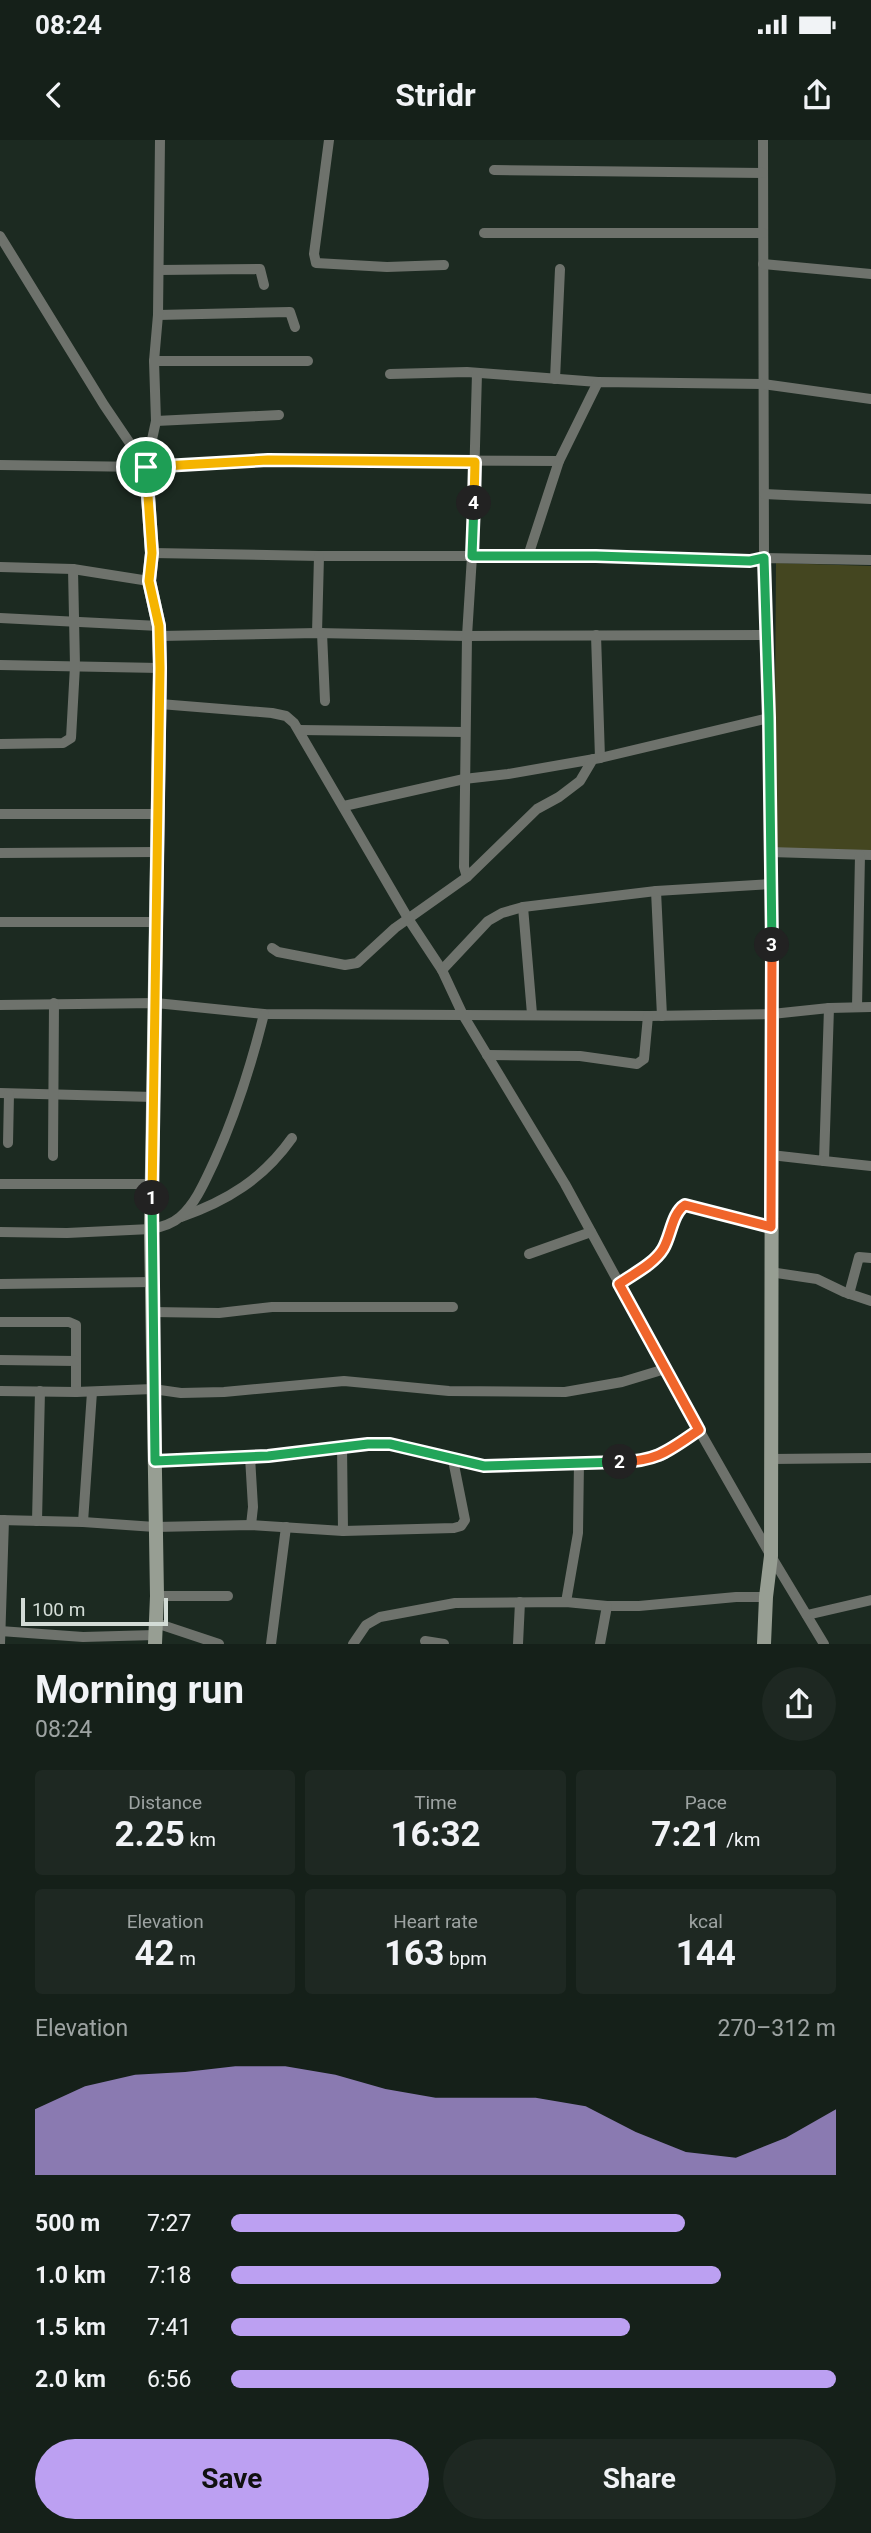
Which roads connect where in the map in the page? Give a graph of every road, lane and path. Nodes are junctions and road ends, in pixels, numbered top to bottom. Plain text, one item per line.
1 (160, 140) edge
2 (329, 140) edge
3 (763, 140) edge
4 (494, 170) dead end
5 (763, 173) junction
6 (484, 233) dead end
7 (763, 233) junction
8 (0, 236) edge
9 (13, 255) junction
10 (0, 256) edge
11 (764, 264) junction
12 (444, 265) dead end
13 (560, 269) dead end
14 (159, 270) junction
15 (871, 274) edge
16 (264, 285) dead end
17 (158, 315) junction
18 (295, 327) dead end
19 (155, 361) junction
20 (308, 361) dead end
21 (477, 373) junction
22 (390, 374) dead end
23 (555, 379) junction
24 (598, 382) junction
25 (762, 384) junction
26 (871, 399) edge
27 (279, 415) dead end
28 (156, 421) junction
29 (559, 461) junction
30 (475, 462) junction
31 (0, 465) edge
32 (146, 467) junction
33 (764, 494) junction
34 (871, 499) edge
35 (152, 553) junction
36 (318, 556) junction
37 (472, 556) junction
38 (528, 556) junction
39 (764, 558) junction
40 (871, 560) edge
41 (0, 567) edge
42 (73, 569) junction
43 (149, 581) junction
44 (0, 618) edge
45 (75, 621) junction
46 (159, 631) junction
47 (320, 633) junction
48 (596, 635) junction
49 (767, 635) junction
50 (467, 636) junction
51 (0, 665) edge
52 (75, 666) junction
53 (160, 668) junction
54 (325, 701) dead end
55 (160, 704) junction
56 (769, 718) junction
57 (299, 730) junction
58 (465, 732) junction
59 (0, 744) edge
60 (596, 758) junction
61 (464, 779) junction
62 (344, 806) junction
63 (0, 814) edge
64 (157, 814) junction
65 (157, 852) junction
66 (770, 852) junction
67 (0, 853) edge
68 (865, 855) edge
69 (467, 877) junction
70 (771, 884) junction
71 (656, 891) junction
72 (523, 907) junction
73 (410, 919) junction
74 (0, 922) edge
75 (156, 922) junction
76 (272, 948) dead end
77 (442, 970) junction
78 (54, 1003) junction
79 (156, 1003) junction
80 (0, 1005) edge
81 (857, 1007) junction
82 (871, 1007) edge
83 (829, 1008) junction
84 (264, 1014) junction
85 (532, 1014) junction
86 (772, 1014) junction
87 (463, 1015) junction
88 (648, 1016) junction
89 (662, 1016) junction
90 (487, 1055) junction
91 (5, 1093) edge
92 (53, 1094) junction
93 (154, 1097) junction
94 (292, 1138) dead end
95 (8, 1143) dead end
96 (771, 1155) junction
97 (53, 1156) dead end
98 (824, 1161) junction
99 (871, 1166) edge
100 (0, 1184) edge
101 (152, 1184) junction
102 (180, 1217) junction
103 (771, 1227) junction
104 (151, 1229) junction
105 (0, 1232) edge
106 (591, 1232) junction
107 (529, 1254) dead end
108 (871, 1258) edge
109 (771, 1272) junction
110 (153, 1282) junction
111 (0, 1284) edge
112 (619, 1284) junction
113 (849, 1294) junction
114 (871, 1301) edge
115 (453, 1307) dead end
116 (152, 1312) junction
117 (0, 1322) edge
118 (0, 1360) edge
119 (76, 1361) junction
120 (665, 1369) junction
121 (153, 1389) junction
122 (0, 1391) edge
123 (40, 1391) junction
124 (76, 1392) junction
125 (92, 1392) junction
126 (699, 1430) junction
127 (342, 1445) junction
128 (250, 1457) junction
129 (871, 1458) edge
130 (771, 1459) junction
131 (453, 1460) junction
132 (155, 1461) junction
133 (579, 1462) junction
134 (2, 1520) edge
135 (37, 1521) junction
136 (83, 1522) junction
137 (251, 1525) junction
138 (155, 1527) junction
139 (286, 1527) junction
140 (343, 1531) junction
141 (771, 1556) junction
142 (157, 1596) junction
143 (228, 1597) dead end
144 (766, 1597) junction
145 (871, 1601) edge
146 (520, 1602) junction
147 (566, 1602) junction
148 (607, 1606) junction
149 (807, 1615) junction
150 (1, 1631) edge
151 (155, 1634) edge
152 (425, 1642) dead end
153 (1, 1644) edge
154 (219, 1644) edge
155 (271, 1644) edge
156 (353, 1644) edge
157 (443, 1644) edge
158 (518, 1644) edge
159 (600, 1644) edge
160 (764, 1644) edge
161 (824, 1644) edge

1 - 14 street
2 - 12 street
3 - 5 street
4 - 5 street
5 - 7 street
6 - 7 street
7 - 11 street
8 - 9 street
9 - 10 street
9 - 32 street
11 - 15 street
11 - 25 street
13 - 23 street
14 - 16 street
14 - 17 street
17 - 18 street
17 - 19 street
19 - 20 street
19 - 28 street
21 - 22 street
21 - 23 street
21 - 30 street
23 - 24 street
24 - 25 street
24 - 29 street
25 - 26 street
25 - 33 street
27 - 28 street
28 - 32 street
29 - 30 street
29 - 38 street
30 - 32 street
30 - 37 street
31 - 32 street
32 - 35 street
33 - 34 street
33 - 39 street
35 - 36 street
35 - 43 street
36 - 37 street
36 - 47 street
37 - 38 street
37 - 50 street
38 - 39 street
39 - 40 street
39 - 49 street
41 - 42 street
42 - 43 street
42 - 45 street
43 - 46 street
44 - 45 street
45 - 46 street
45 - 52 street
46 - 47 street
46 - 53 street
47 - 50 street
47 - 54 street
48 - 49 street
48 - 50 street
48 - 60 street
49 - 56 street
50 - 58 street
51 - 52 street
52 - 53 street
52 - 59 street
53 - 55 street
55 - 57 street
55 - 64 street
56 - 60 street
56 - 66 street
57 - 58 street
57 - 62 street
58 - 61 street
60 - 61 street
60 - 69 street
61 - 62 street
61 - 69 street
62 - 73 street
63 - 64 street
64 - 65 street
65 - 67 street
65 - 75 street
66 - 68 street
66 - 70 street
68 - 81 street
69 - 73 street
70 - 71 street
70 - 86 street
71 - 72 street
71 - 89 street
72 - 77 street
72 - 85 street
73 - 76 street
73 - 77 street
74 - 75 street
75 - 79 street
77 - 87 street
78 - 79 street
78 - 80 street
78 - 92 street
79 - 84 street
79 - 93 street
81 - 82 street
81 - 83 street
83 - 86 street
83 - 98 street
84 - 87 street
84 - 102 street
85 - 87 street
85 - 88 street
86 - 89 street
86 - 96 street
87 - 90 street
88 - 89 street
88 - 90 street
90 - 106 street
91 - 92 street
91 - 95 street
92 - 93 street
92 - 97 street
93 - 101 street
94 - 102 street
96 - 98 street
96 - 103 street
98 - 99 street
100 - 101 street
101 - 104 street
102 - 104 street
103 - 109 street
103 - 112 street
104 - 105 street
104 - 110 street
106 - 107 street
106 - 112 street
108 - 113 street
109 - 113 street
109 - 130 street
110 - 111 street
110 - 116 street
112 - 120 street
113 - 114 street
115 - 116 street
116 - 121 street
117 - 119 street
118 - 119 street
119 - 124 street
120 - 121 street
120 - 126 street
121 - 125 street
121 - 132 street
122 - 123 street
123 - 124 street
123 - 135 street
124 - 125 street
125 - 136 street
126 - 133 street
126 - 141 street
127 - 128 street
127 - 131 street
127 - 140 street
128 - 132 street
128 - 137 street
129 - 130 street
130 - 141 street
131 - 133 street
131 - 140 street
132 - 138 street
133 - 147 street
134 - 135 street
134 - 150 street
135 - 136 street
136 - 138 street
137 - 138 street
137 - 139 street
138 - 142 street
139 - 140 street
139 - 155 street
141 - 144 street
141 - 149 street
142 - 143 street
142 - 151 street
144 - 148 street
144 - 160 street
145 - 149 street
146 - 147 street
146 - 156 street
146 - 158 street
147 - 148 street
148 - 159 street
149 - 161 street
150 - 151 street
150 - 153 street
151 - 154 street
152 - 157 street

